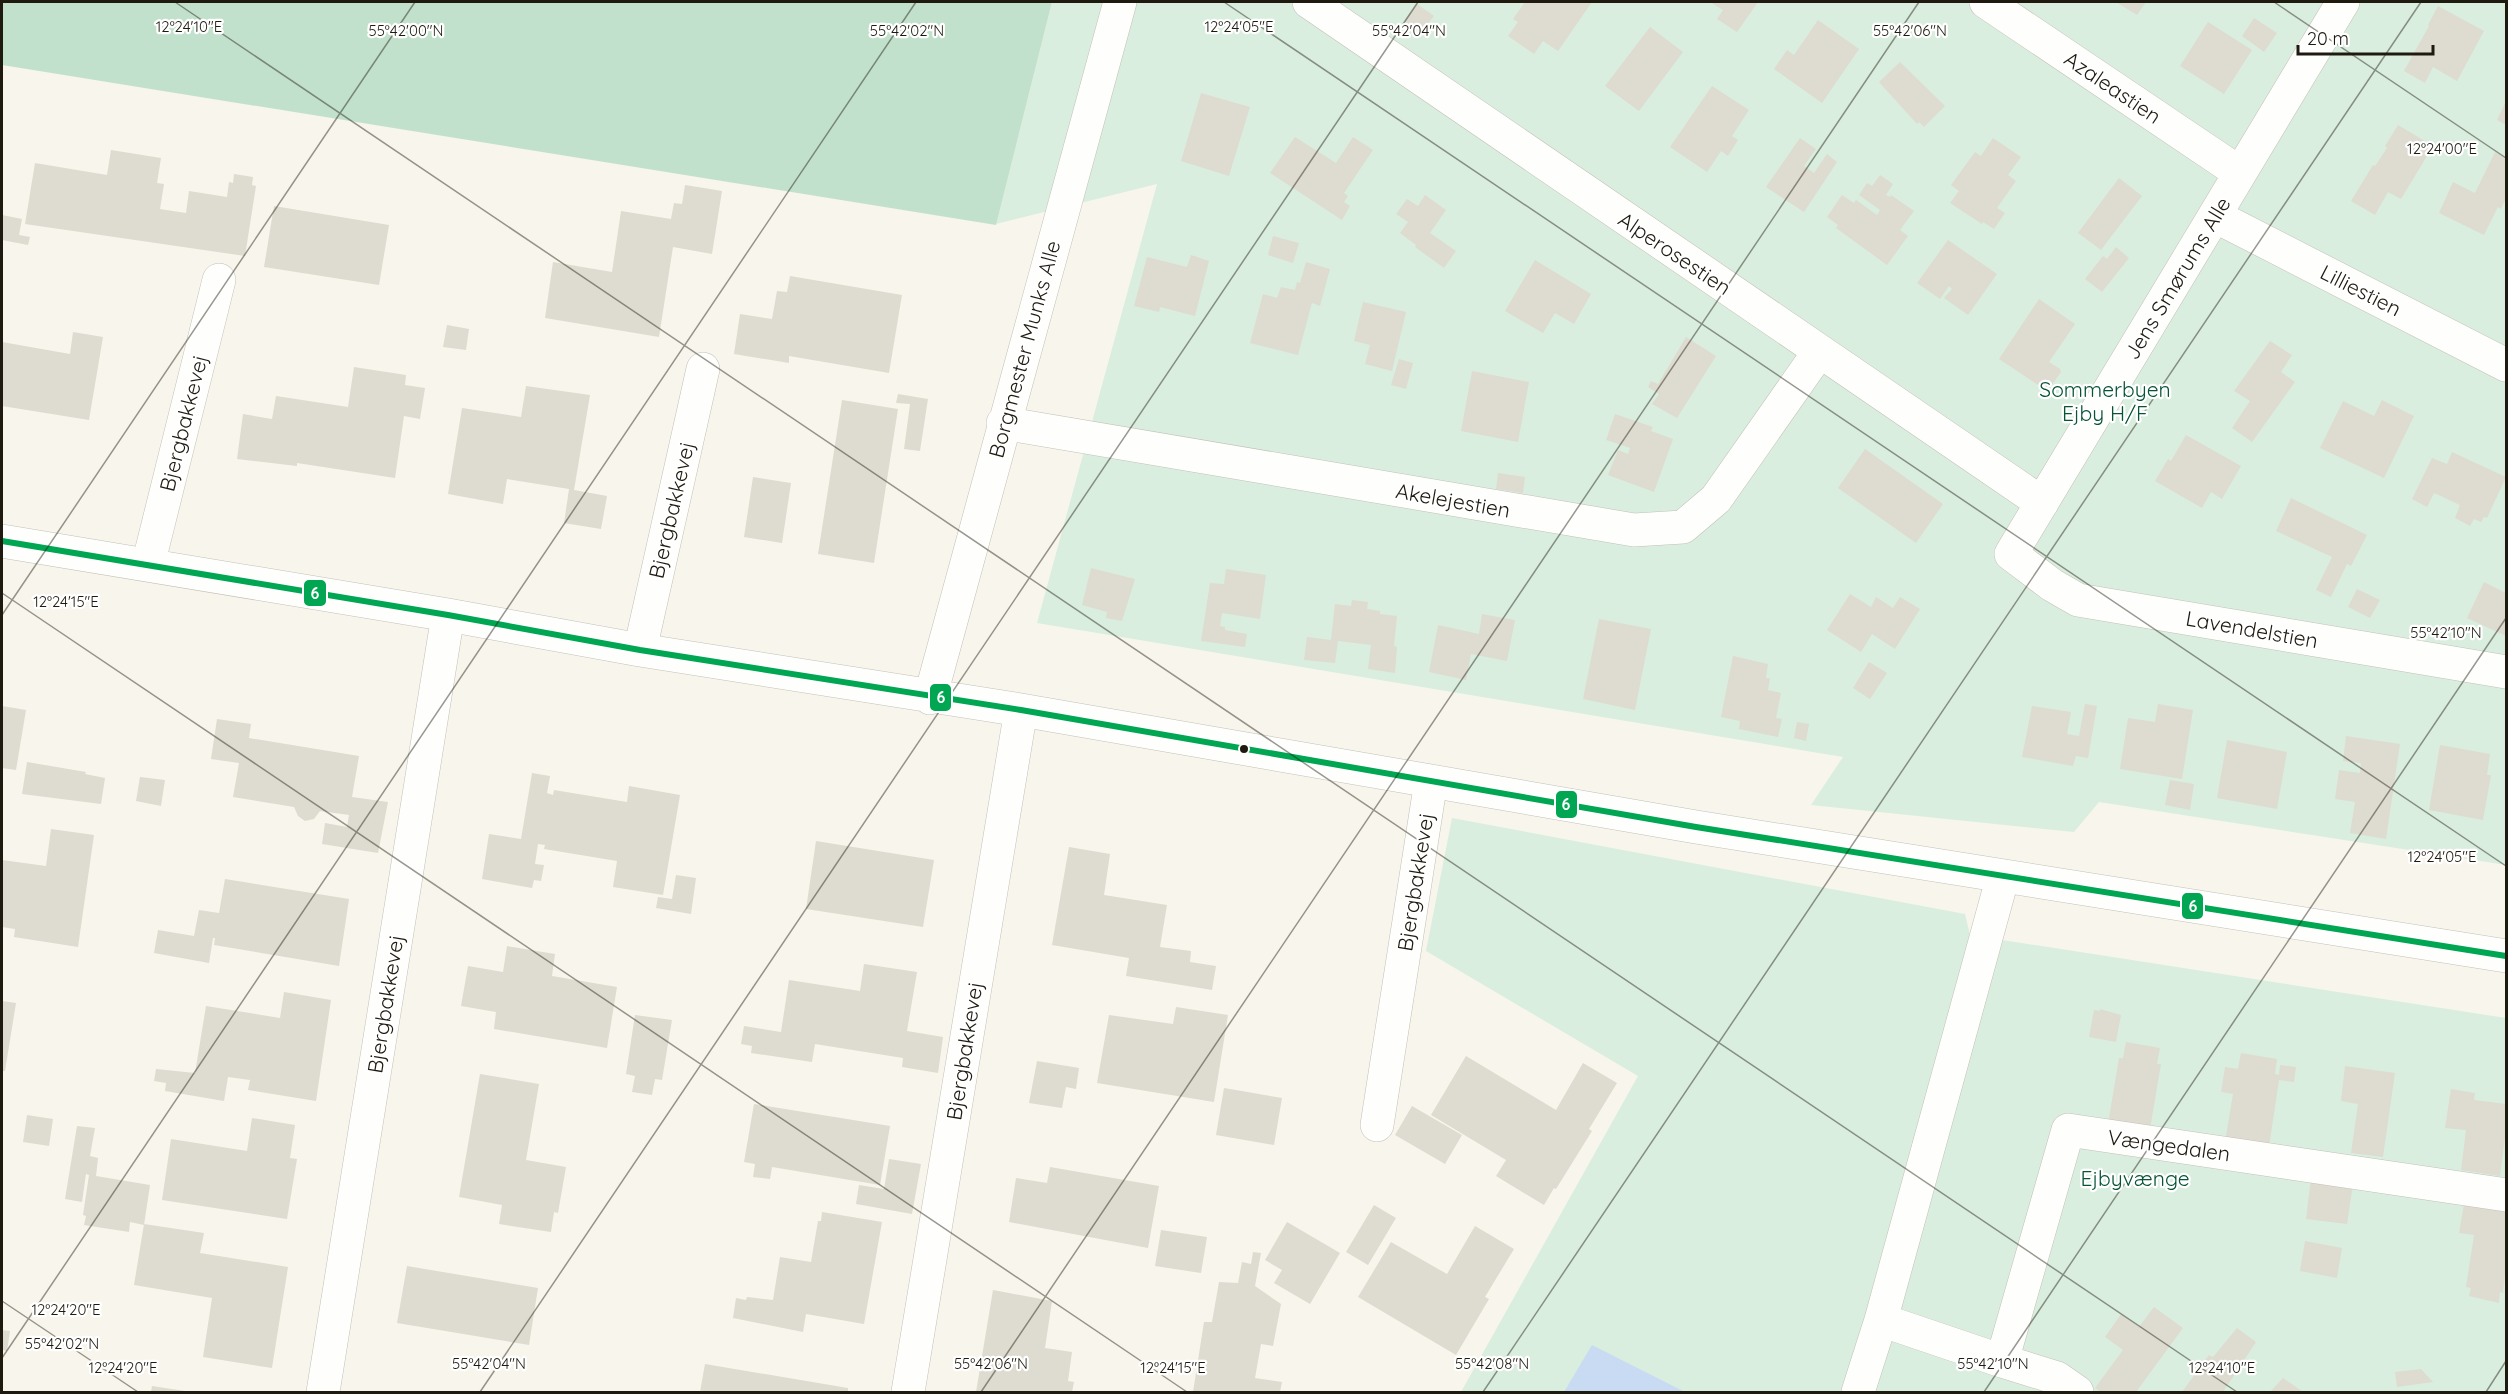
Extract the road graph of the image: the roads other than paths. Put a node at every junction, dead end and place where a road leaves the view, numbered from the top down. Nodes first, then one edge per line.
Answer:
1 (1120, 2) edge
2 (1309, 2) edge
3 (1986, 2) edge
4 (2343, 2) edge
5 (2240, 173) junction
6 (2215, 216) junction
7 (219, 280) dead end
8 (1819, 352) junction
9 (2506, 365) edge
10 (702, 369) dead end
11 (1003, 423) junction
12 (2042, 503) junction
13 (2, 541) edge
14 (2011, 554) joint
15 (147, 565) junction
16 (448, 615) junction
17 (640, 650) junction
18 (2506, 672) edge
19 (930, 698) junction
20 (1021, 710) junction
21 (1431, 781) junction
22 (2002, 876) junction
23 (2506, 956) edge
24 (1377, 1125) dead end
25 (2506, 1195) edge
26 (1881, 1320) junction
27 (2002, 1361) junction
28 (323, 1392) edge
29 (908, 1392) edge
30 (1858, 1392) edge
31 (2078, 1392) edge

1 - 11 street, Borgmester Munks Alle
2 - 8 street, Alperosestien
3 - 5 street, Azaleastien
4 - 5 street, Jens Smørums Alle
5 - 6 street, Jens Smørums Alle
6 - 9 street, Lilliestien
6 - 12 street, Jens Smørums Alle
7 - 15 street, Bjergbakkevej
8 - 11 street, Akelejestien
8 - 12 street, Alperosestien
10 - 17 street, Bjergbakkevej
11 - 19 street, Borgmester Munks Alle
12 - 14 street, Jens Smørums Alle
13 - 15 street
14 - 18 street, Lavendelstien
15 - 16 street
16 - 17 street
16 - 28 street, Bjergbakkevej
17 - 19 street
19 - 20 street
20 - 21 street
20 - 29 street, Bjergbakkevej
21 - 22 street
21 - 24 street, Bjergbakkevej
22 - 23 street
22 - 26 street
25 - 27 street, Vængedalen
26 - 27 street
26 - 30 street
27 - 31 street

